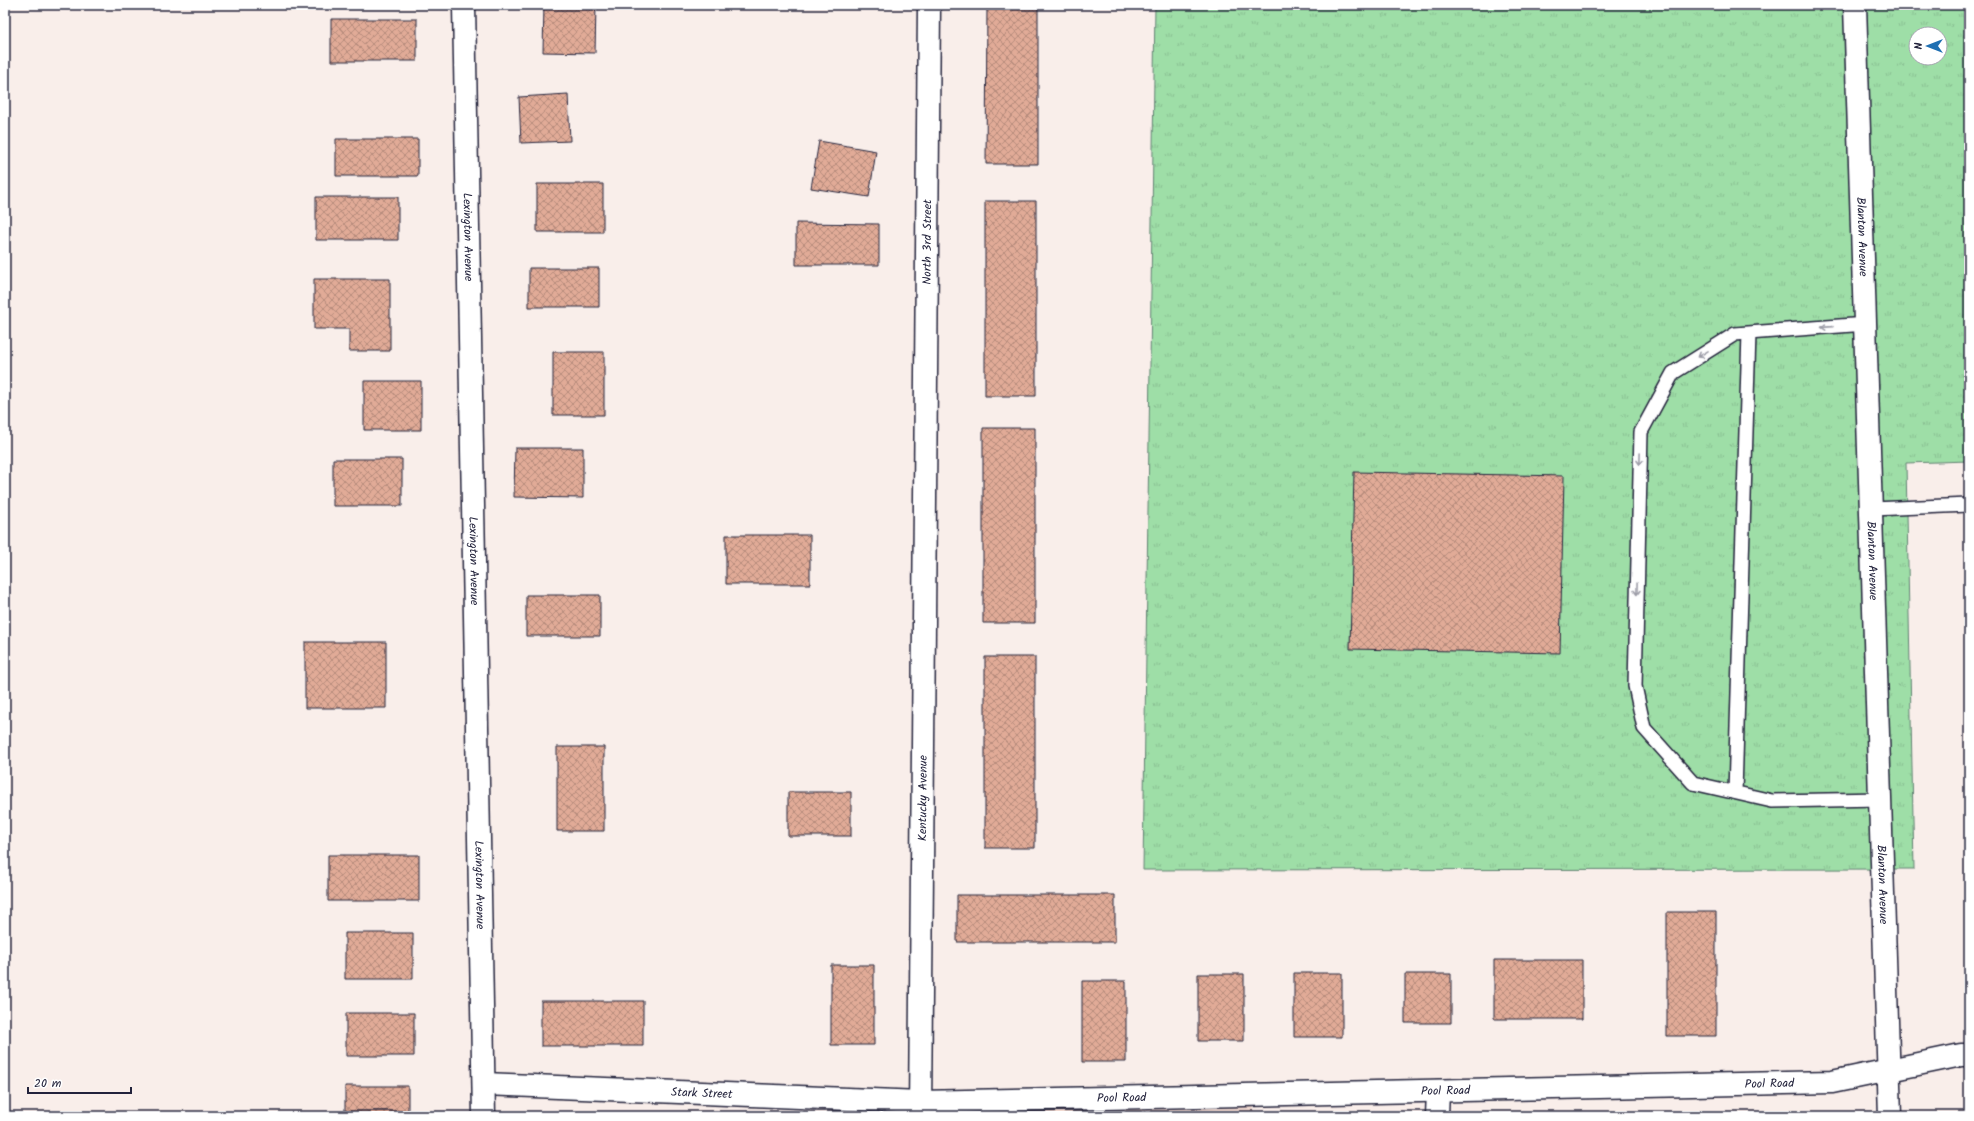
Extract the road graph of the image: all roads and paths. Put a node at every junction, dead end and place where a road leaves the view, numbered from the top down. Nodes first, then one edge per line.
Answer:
1 (464, 5) edge
2 (929, 5) edge
3 (1855, 5) edge
4 (1866, 324) junction
5 (1749, 333) junction
6 (925, 479) joint
7 (1969, 505) edge
8 (1872, 510) junction
9 (1735, 792) junction
10 (1882, 799) junction
11 (1969, 1055) edge
12 (1890, 1070) junction
13 (484, 1084) junction
14 (1438, 1091) junction
15 (920, 1109) edge
16 (484, 1116) edge
17 (1437, 1116) edge
18 (1890, 1116) edge

1 - 13 street, Lexington Avenue
2 - 6 street, North 3rd Street
3 - 4 street, Blanton Avenue
4 -> 5 lane
4 - 8 street, Blanton Avenue
5 - 9 lane
5 -> 9 lane
6 - 15 street, Kentucky Avenue
7 - 8 lane
8 - 10 street, Blanton Avenue
9 - 10 lane
10 - 12 street, Blanton Avenue
11 - 12 street, Pool Road
12 - 14 street, Pool Road
12 - 18 street, Blanton Avenue
13 - 15 street, Stark Street
13 - 16 street, Lexington Avenue
14 - 15 street, Pool Road
14 - 17 street

